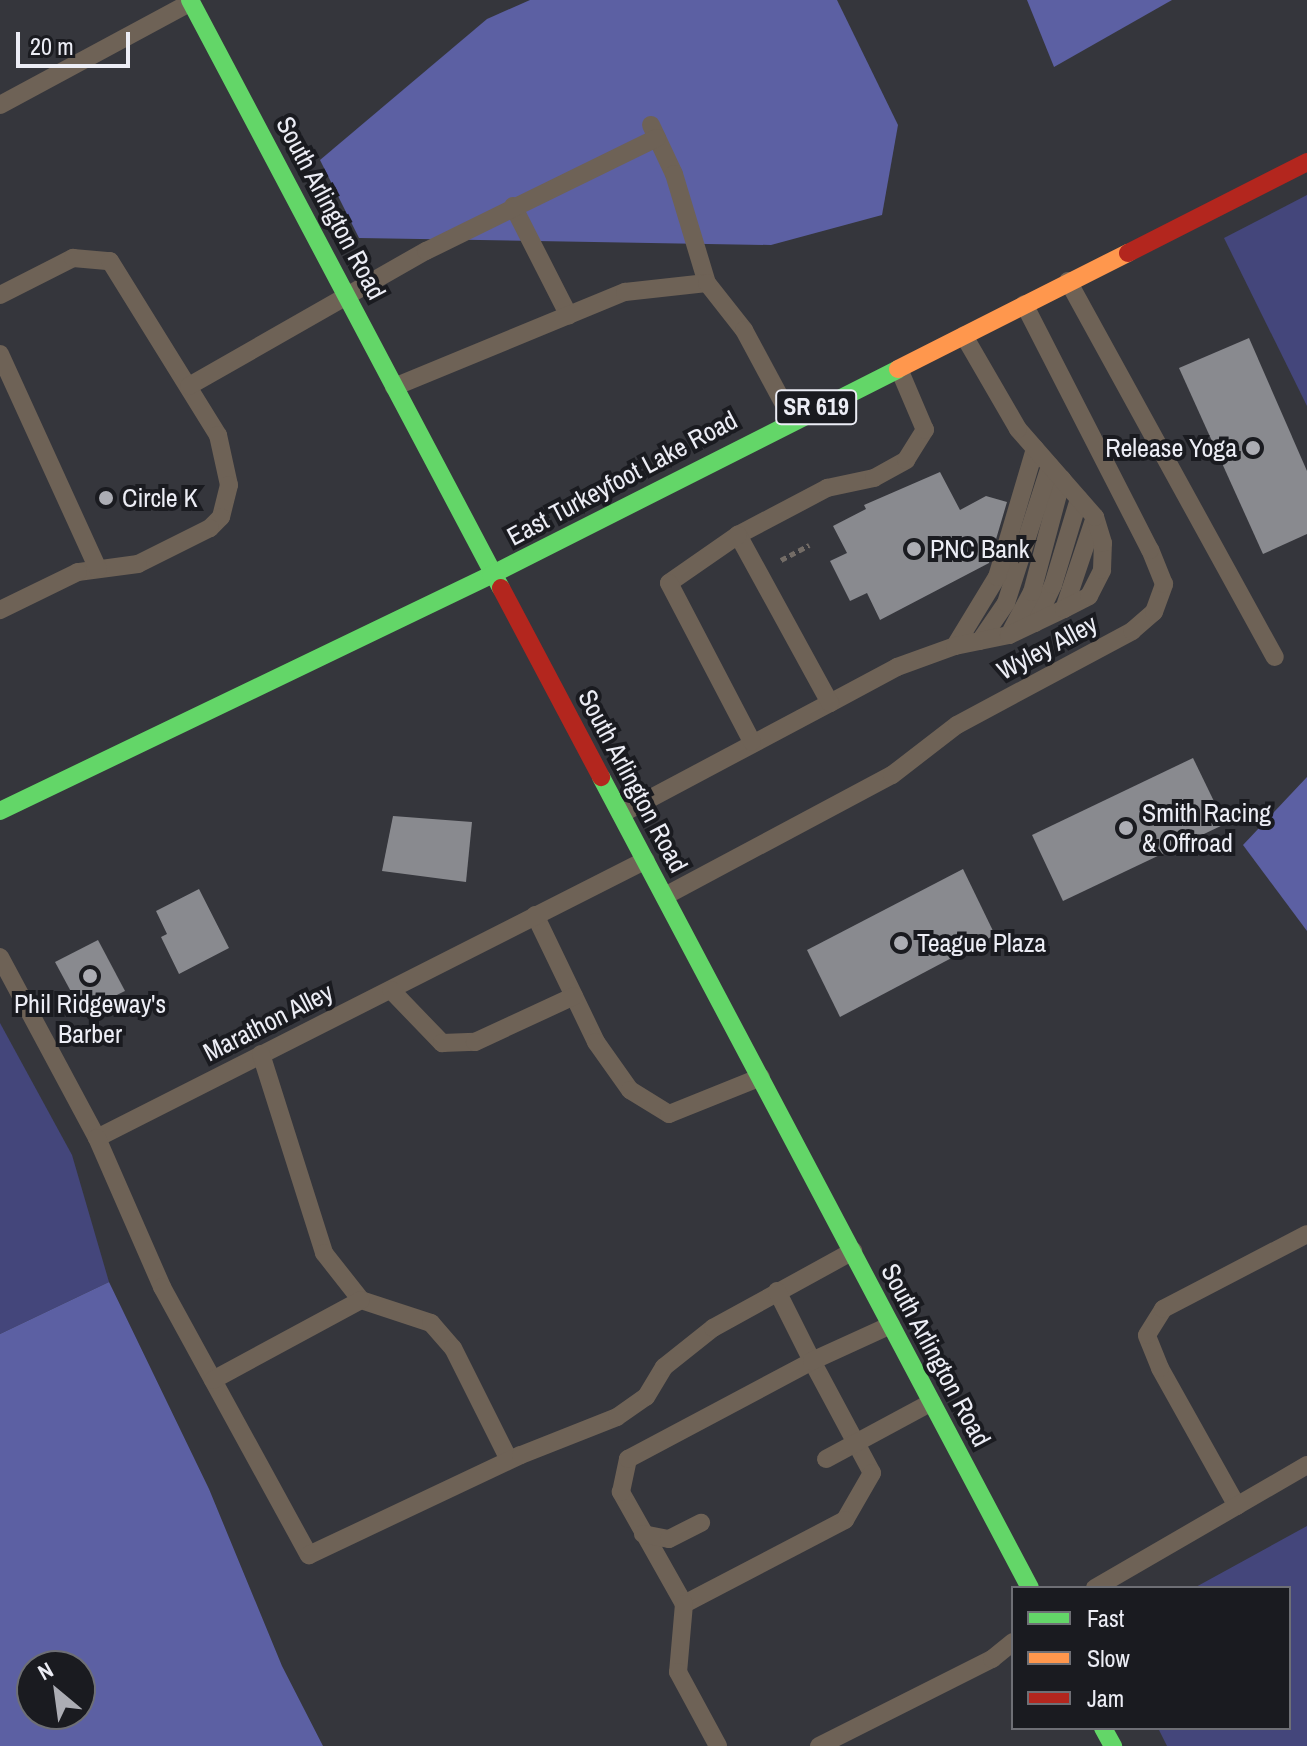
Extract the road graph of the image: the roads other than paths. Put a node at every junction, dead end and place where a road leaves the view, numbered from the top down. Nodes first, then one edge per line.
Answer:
1 (191, 1) edge
2 (0, 105) edge
3 (1307, 162) edge
4 (513, 206) junction
5 (1068, 281) junction
6 (707, 283) junction
7 (0, 295) edge
8 (349, 297) junction
9 (1024, 304) junction
10 (569, 316) junction
11 (963, 334) junction
12 (0, 354) edge
13 (898, 366) junction
14 (189, 386) junction
15 (394, 387) junction
16 (792, 419) junction
17 (1035, 449) junction
18 (1056, 473) junction
19 (1079, 499) junction
20 (738, 535) junction
21 (98, 569) junction
22 (491, 575) junction
23 (0, 610) edge
24 (1035, 623) junction
25 (1009, 635) junction
26 (980, 641) junction
27 (955, 646) junction
28 (1275, 657) dead end
29 (830, 703) junction
30 (752, 742) junction
31 (0, 811) edge
32 (621, 814) junction
33 (646, 860) junction
34 (665, 896) junction
35 (535, 915) junction
36 (0, 957) edge
37 (391, 990) junction
38 (574, 996) junction
39 (261, 1054) junction
40 (761, 1077) junction
41 (97, 1138) junction
42 (1307, 1234) edge
43 (853, 1251) junction
44 (777, 1291) junction
45 (361, 1300) junction
46 (891, 1325) junction
47 (812, 1361) junction
48 (213, 1380) junction
49 (932, 1402) junction
50 (856, 1444) junction
51 (826, 1459) dead end
52 (509, 1460) junction
53 (1307, 1465) edge
54 (1237, 1506) junction
55 (701, 1523) dead end
56 (643, 1534) junction
57 (1029, 1586) edge
58 (1098, 1586) edge
59 (684, 1604) junction
60 (1011, 1644) edge
61 (718, 1746) edge
62 (819, 1746) edge

1 - 2 lane
1 - 8 main road, South Arlington Road
3 - 5 main road, East Turkeyfoot Lake Road / SR 619
4 - 6 lane
4 - 8 lane
4 - 10 lane
5 - 9 main road, East Turkeyfoot Lake Road / SR 619
5 - 28 lane
6 - 10 lane
6 - 16 lane
7 - 14 lane
8 - 14 lane
8 - 15 main road, South Arlington Road
9 - 11 main road, East Turkeyfoot Lake Road / SR 619
9 - 34 lane, Wyley Alley
10 - 15 lane
11 - 13 main road, East Turkeyfoot Lake Road / SR 619
11 - 17 lane
12 - 21 lane
13 - 16 main road, East Turkeyfoot Lake Road / SR 619
13 - 20 lane
14 - 21 lane
15 - 22 main road, South Arlington Road
16 - 22 main road, East Turkeyfoot Lake Road / SR 619
17 - 18 lane
17 - 27 lane
18 - 19 lane
18 - 25 lane
18 - 26 lane
19 - 24 lane
19 - 24 lane
20 - 29 lane
20 - 30 lane
21 - 23 lane
22 - 31 main road, East Turkeyfoot Lake Road / SR 619
22 - 32 main road, South Arlington Road
24 - 25 lane
25 - 26 lane
26 - 27 lane
27 - 29 lane
29 - 30 lane
30 - 32 lane
32 - 33 main road, South Arlington Road
33 - 34 main road, South Arlington Road
33 - 35 lane, Marathon Alley
34 - 40 main road, South Arlington Road
35 - 37 lane, Marathon Alley
35 - 38 lane
36 - 41 lane
37 - 38 lane
37 - 39 lane, Marathon Alley
38 - 40 lane
39 - 41 lane, Marathon Alley
39 - 45 lane
40 - 43 main road, South Arlington Road
41 - 48 lane
42 - 54 lane
43 - 44 lane
43 - 46 main road, South Arlington Road
44 - 47 lane
44 - 52 lane
45 - 48 lane
45 - 52 lane
46 - 47 lane
46 - 49 main road, South Arlington Road
47 - 50 lane
47 - 56 lane
48 - 52 lane
49 - 50 lane
49 - 57 main road, South Arlington Road
50 - 51 lane
50 - 59 lane
53 - 54 lane
54 - 58 lane
55 - 56 lane
56 - 59 lane
59 - 61 lane
60 - 62 lane

